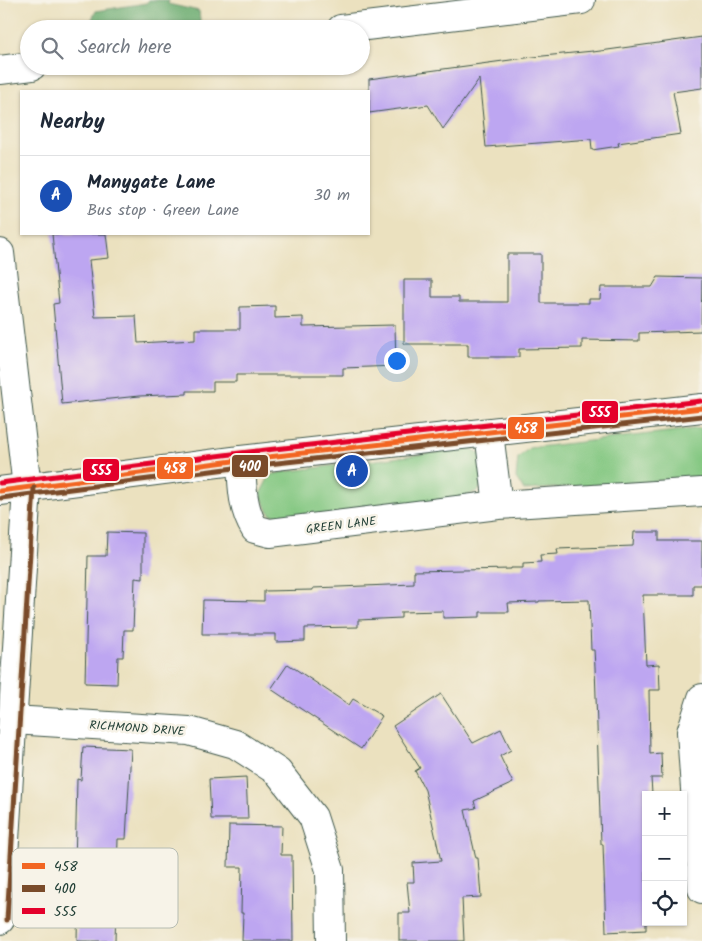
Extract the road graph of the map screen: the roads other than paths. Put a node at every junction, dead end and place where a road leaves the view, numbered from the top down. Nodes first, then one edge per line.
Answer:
1 (577, 0) edge
2 (581, 0) edge
3 (370, 25) edge
4 (20, 68) edge
5 (0, 70) edge
6 (0, 253) edge
7 (702, 408) edge
8 (489, 433) junction
9 (241, 460) junction
10 (27, 488) junction
11 (0, 491) edge
12 (702, 492) edge
13 (498, 505) junction
14 (702, 698) edge
15 (13, 720) junction
16 (702, 888) edge
17 (0, 920) edge
18 (332, 941) edge

1 - 2 street
1 - 3 street
4 - 5 street
6 - 10 street
7 - 8 street
8 - 9 street
8 - 13 street
9 - 10 street
9 - 13 street, GREEN LANE
10 - 11 street
10 - 15 street
12 - 13 street, GREEN LANE
14 - 16 street
15 - 17 street
15 - 18 street, RICHMOND DRIVE

